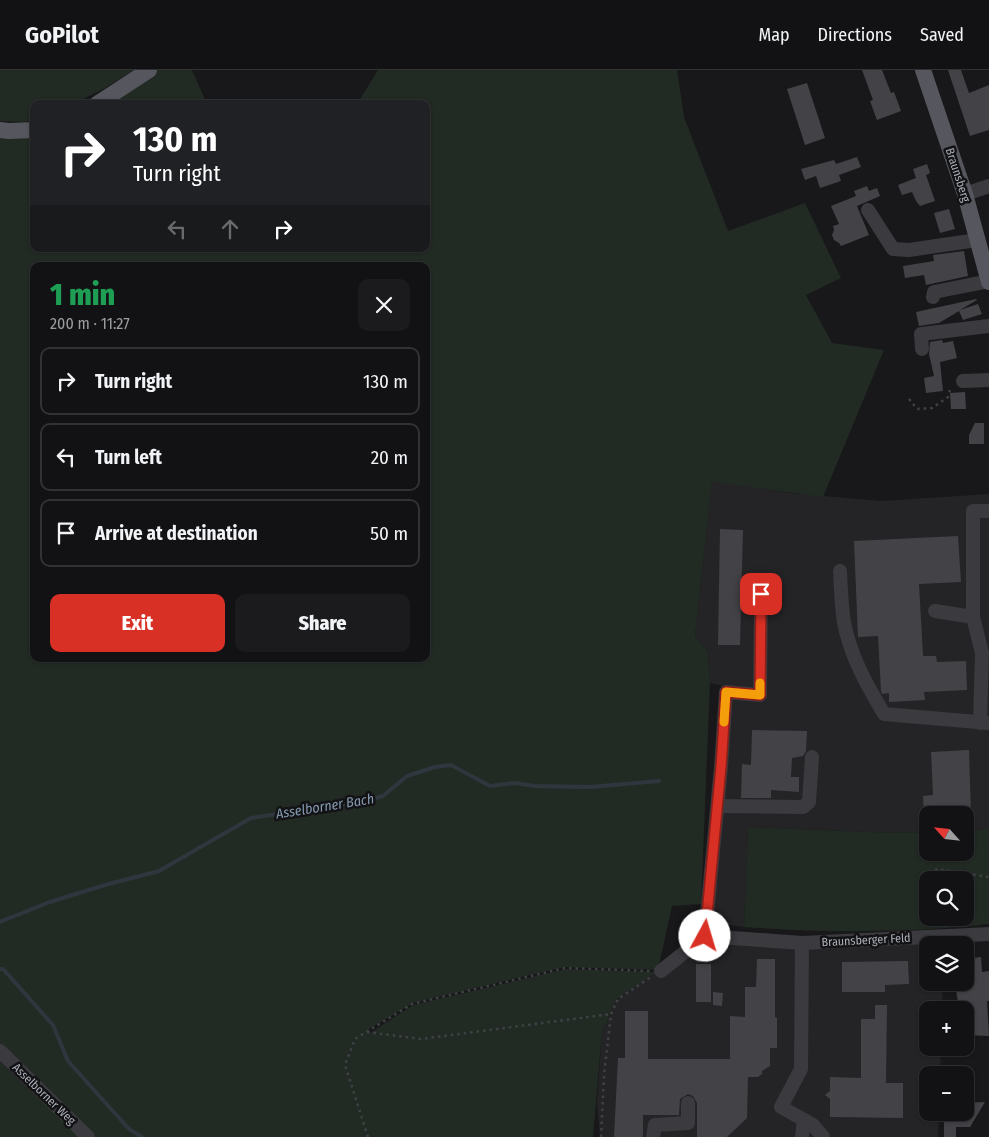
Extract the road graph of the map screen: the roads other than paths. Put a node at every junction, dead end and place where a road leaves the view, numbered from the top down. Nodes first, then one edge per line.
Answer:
1 (149, 70) edge
2 (923, 70) edge
3 (103, 100) edge
4 (0, 130) edge
5 (30, 130) edge
6 (989, 186) edge
7 (965, 194) junction
8 (868, 210) dead end
9 (977, 240) junction
10 (989, 282) edge
11 (933, 297) dead end
12 (989, 326) edge
13 (922, 349) dead end
14 (989, 380) edge
15 (963, 381) road end
16 (989, 510) edge
17 (840, 571) dead end
18 (761, 594) dead end
19 (935, 611) dead end
20 (973, 617) junction
21 (984, 723) edge
22 (812, 757) dead end
23 (718, 806) junction
24 (989, 934) edge
25 (705, 936) junction
26 (802, 943) junction
27 (661, 971) road end
28 (0, 1051) edge
29 (688, 1103) dead end
30 (804, 1120) junction
31 (88, 1137) edge
32 (653, 1137) edge
33 (802, 1137) edge
34 (823, 1137) edge

1 - 3 main road
2 - 7 main road, Braunsberg
4 - 5 main road
6 - 7 street
7 - 9 main road, Braunsberg
8 - 9 street
9 - 10 main road, Braunsberg
10 - 11 street
12 - 13 street
14 - 15 street
16 - 20 street
17 - 21 street
18 - 23 street
19 - 20 street
20 - 21 street
22 - 23 street
23 - 25 street
24 - 26 street, Braunsberger Feld
25 - 26 street, Braunsberger Feld
25 - 27 street
26 - 30 street
28 - 31 street, Asselborner Weg
29 - 32 street
30 - 33 street
30 - 34 street

